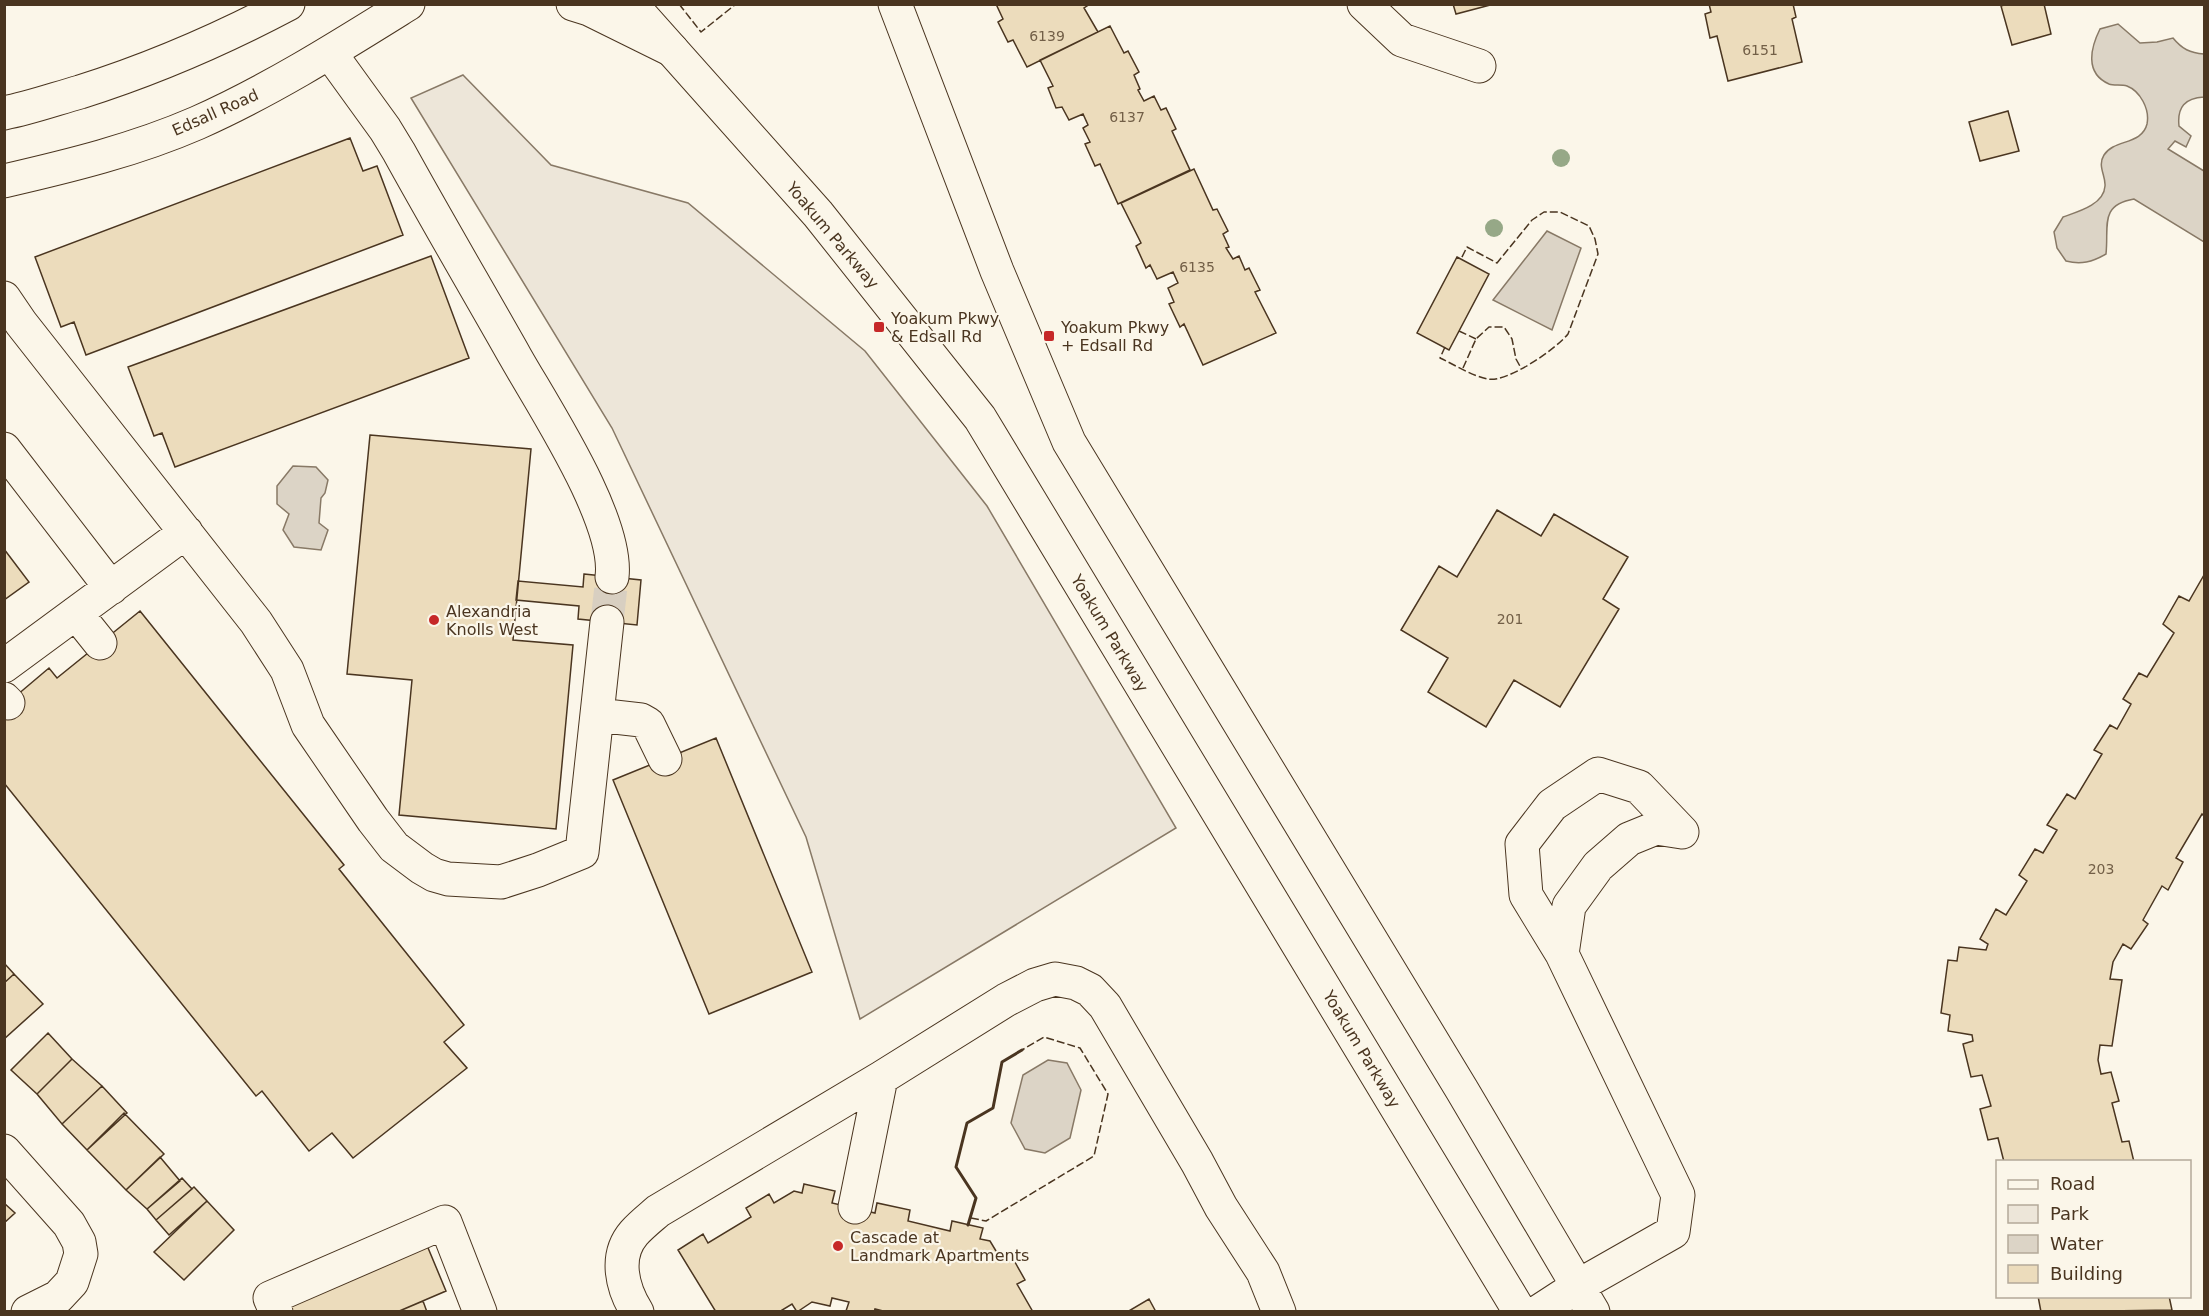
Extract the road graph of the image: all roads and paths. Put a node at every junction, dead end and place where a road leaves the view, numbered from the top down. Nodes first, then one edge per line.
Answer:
1 (288, 4) edge
2 (408, 4) edge
3 (573, 4) edge
4 (631, 4) edge
5 (895, 4) edge
6 (1364, 4) edge
7 (672, 50) junction
8 (330, 53) junction
9 (1479, 66) dead end
10 (4, 113) edge
11 (4, 181) edge
12 (4, 298) edge
13 (16, 338) edge
14 (4, 449) edge
15 (186, 532) junction
16 (612, 577) tunnel mouth
17 (111, 588) junction
18 (76, 613) junction
19 (607, 622) tunnel mouth
20 (100, 643) dead end
21 (4, 666) edge
22 (597, 715) junction
23 (665, 759) dead end
24 (1562, 954) junction
25 (880, 1078) junction
26 (4, 1150) edge
27 (855, 1207) dead end
28 (1586, 1298) edge
29 (27, 1311) edge
30 (276, 1311) edge
31 (480, 1311) edge
32 (637, 1311) edge
33 (1279, 1311) edge
34 (1520, 1311) edge
35 (1538, 1311) edge

1 - 10 street
2 - 8 street, Edsall Road
3 - 7 street
4 - 7 street, Yoakum Parkway
5 - 28 street
6 - 9 street
7 - 34 street, Yoakum Parkway
8 - 11 street, Edsall Road
8 - 16 street
12 - 13 street
13 - 15 street
14 - 17 street
15 - 17 street
15 - 22 street
17 - 18 street
18 - 20 street
18 - 21 street
19 - 22 street
22 - 23 street
24 - 24 street
24 - 28 street
25 - 27 street
25 - 32 street
25 - 33 street
26 - 29 street
28 - 35 street
30 - 31 street

